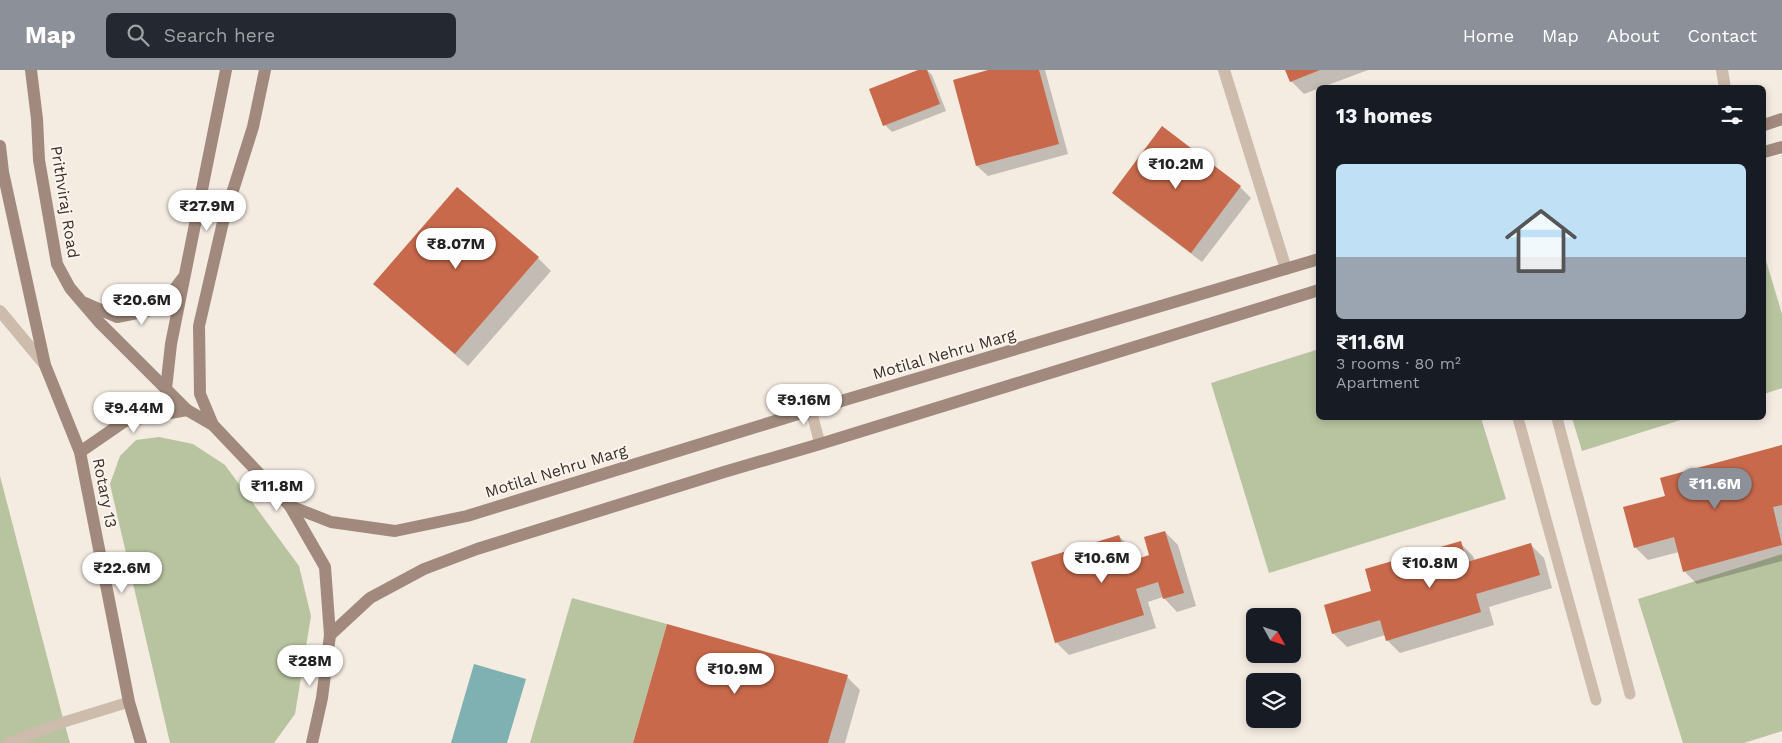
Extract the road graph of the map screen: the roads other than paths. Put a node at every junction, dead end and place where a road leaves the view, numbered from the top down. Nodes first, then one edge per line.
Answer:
1 (31, 70) edge
2 (226, 70) edge
3 (266, 70) edge
4 (1224, 70) edge
5 (1722, 70) edge
6 (1724, 85) edge
7 (1782, 119) edge
8 (1766, 124) edge
9 (0, 146) edge
10 (1782, 147) edge
11 (1766, 151) edge
12 (1316, 260) edge
13 (1286, 269) junction
14 (184, 276) junction
15 (1316, 291) edge
16 (81, 301) junction
17 (0, 311) edge
18 (45, 365) junction
19 (166, 389) junction
20 (187, 410) junction
21 (812, 410) junction
22 (1519, 420) edge
23 (1558, 420) edge
24 (213, 425) junction
25 (820, 444) junction
26 (80, 452) junction
27 (290, 506) junction
28 (330, 635) junction
29 (1630, 694) dead end
30 (1596, 700) dead end
31 (129, 702) junction
32 (8, 743) edge
33 (141, 743) edge
34 (312, 743) edge

1 - 16 main road, Prithviraj Road
2 - 14 main road
3 - 24 main road
4 - 13 street
5 - 6 street
7 - 8 main road
9 - 18 main road
10 - 11 main road
12 - 13 main road, Motilal Nehru Marg
13 - 21 main road, Motilal Nehru Marg
14 - 16 main road
14 - 19 main road
15 - 25 main road
16 - 19 main road, Prithviraj Road
17 - 18 street
18 - 26 main road
19 - 20 main road, Prithviraj Road
20 - 24 main road
20 - 26 main road, Rotary 13
21 - 25 lane
21 - 27 main road, Motilal Nehru Marg
22 - 30 lane
23 - 29 lane
24 - 27 main road
25 - 28 main road
26 - 31 main road, Rotary 13
27 - 28 main road
28 - 34 main road
31 - 32 lane
31 - 33 main road, Rotary 13

